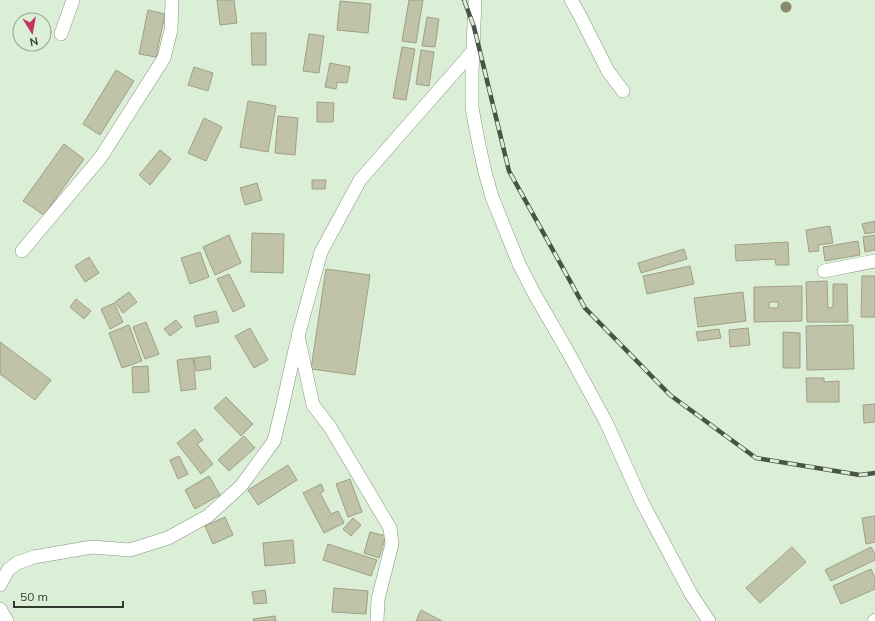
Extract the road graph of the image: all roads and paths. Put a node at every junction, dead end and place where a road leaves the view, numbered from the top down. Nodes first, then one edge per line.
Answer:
1 (73, 0) edge
2 (172, 0) edge
3 (474, 0) edge
4 (571, 0) edge
5 (61, 34) dead end
6 (473, 52) junction
7 (622, 91) dead end
8 (22, 251) dead end
9 (875, 261) edge
10 (824, 271) dead end
11 (298, 336) junction
12 (0, 585) edge
13 (0, 609) edge
14 (7, 621) edge
15 (377, 621) edge
16 (709, 621) edge

1 - 5 street
2 - 8 street
3 - 6 street
4 - 7 street
6 - 11 street
6 - 16 street
9 - 10 street
11 - 12 street
11 - 15 street
13 - 14 street

